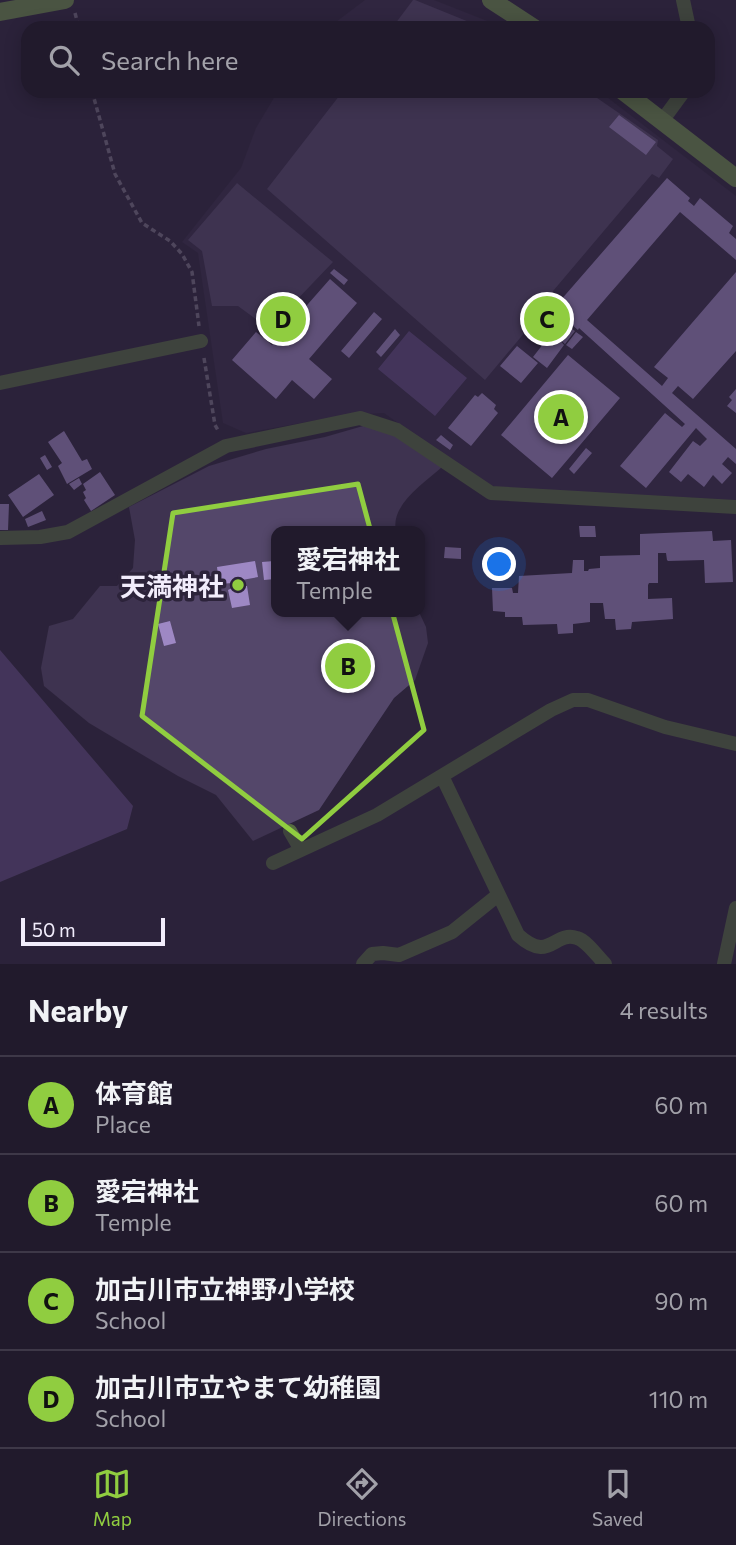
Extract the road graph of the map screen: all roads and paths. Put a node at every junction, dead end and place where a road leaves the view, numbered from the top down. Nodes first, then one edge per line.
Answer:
1 (65, 0) edge
2 (491, 0) edge
3 (683, 0) edge
4 (0, 12) edge
5 (523, 21) edge
6 (688, 21) edge
7 (94, 98) edge
8 (632, 98) edge
9 (679, 98) edge
10 (662, 121) junction
11 (736, 178) edge
12 (201, 341) junction
13 (0, 383) edge
14 (226, 446) junction
15 (736, 507) edge
16 (0, 538) edge
17 (736, 744) edge
18 (442, 776) junction
19 (290, 831) dead end
20 (301, 850) junction
21 (273, 863) dead end
22 (498, 895) junction
23 (736, 908) edge
24 (363, 964) edge
25 (605, 964) edge
26 (724, 964) edge

1 - 4 main road
2 - 5 main road
3 - 6 street
7 - 12 path
8 - 10 main road
9 - 10 street
10 - 11 main road
12 - 13 street
12 - 14 path
14 - 15 street
14 - 16 street
17 - 18 street
18 - 20 street
18 - 22 street
19 - 20 street
20 - 21 street
22 - 24 street
22 - 25 street
23 - 26 street

